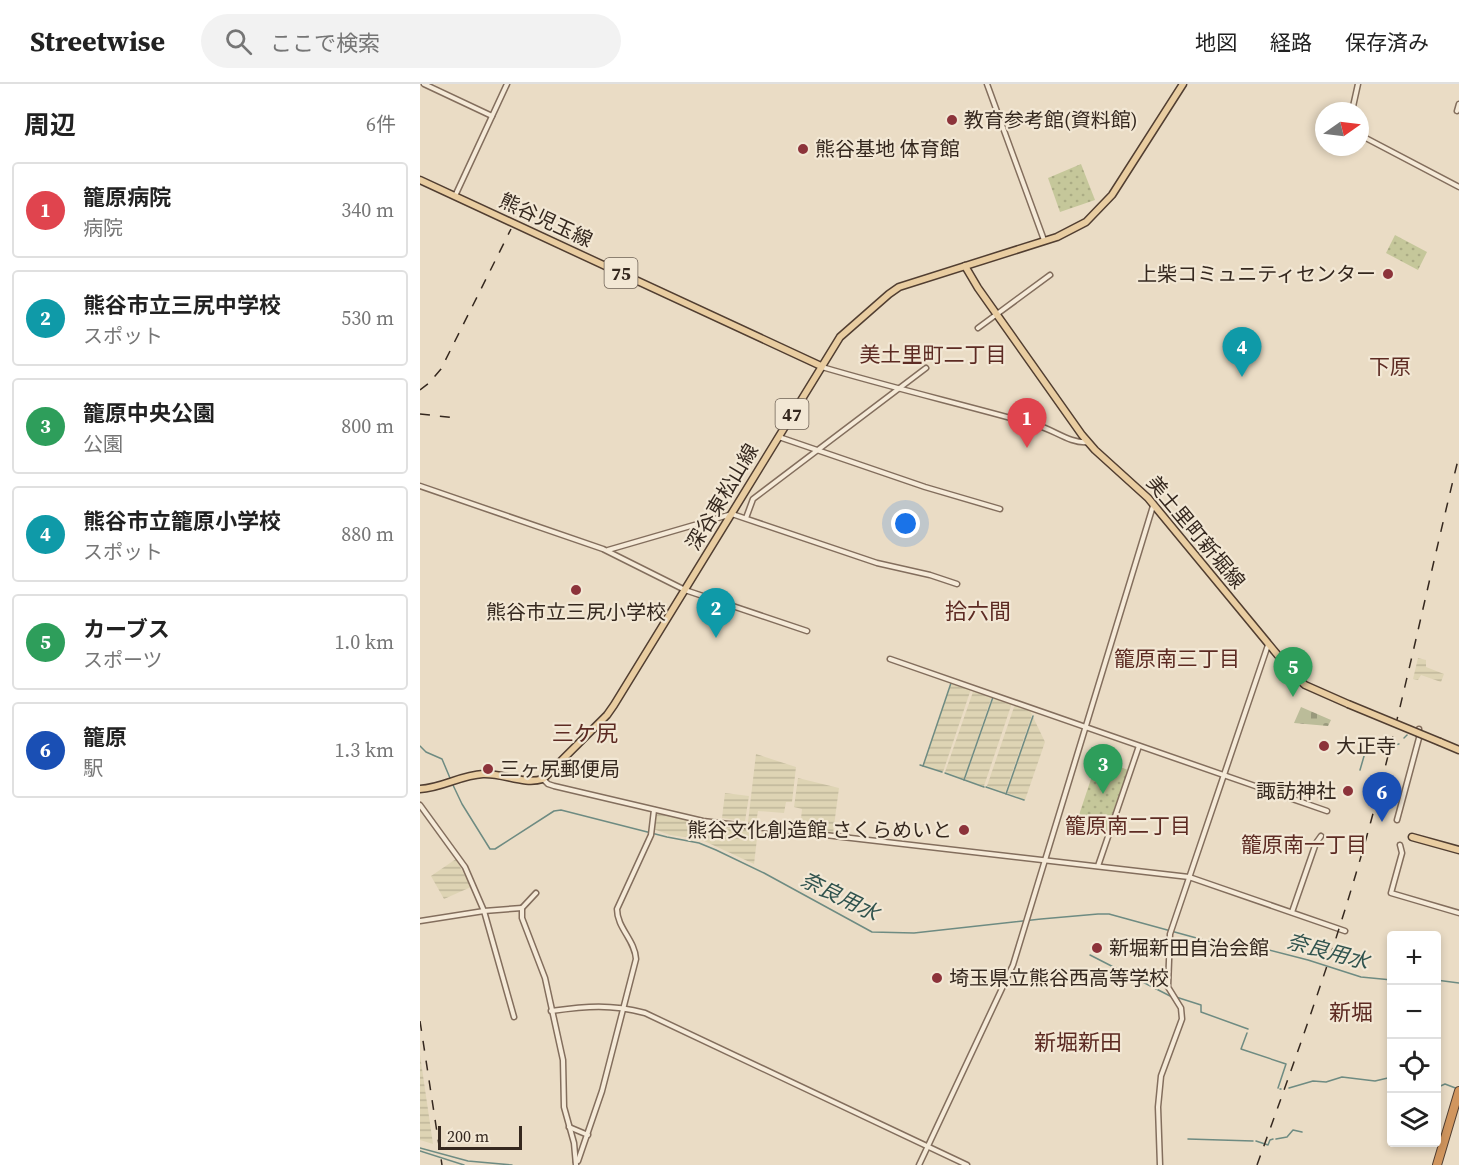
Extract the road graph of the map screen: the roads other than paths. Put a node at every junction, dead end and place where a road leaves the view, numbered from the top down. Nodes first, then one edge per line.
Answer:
1 (424, 84) edge
2 (507, 84) edge
3 (987, 84) edge
4 (1183, 84) edge
5 (1358, 84) edge
6 (1354, 102) edge
7 (1459, 104) edge
8 (1457, 111) dead end
9 (492, 116) junction
10 (1369, 140) edge
11 (420, 180) edge
12 (1459, 187) edge
13 (455, 196) junction
14 (1044, 240) junction
15 (965, 266) junction
16 (1050, 275) dead end
17 (997, 314) junction
18 (978, 328) dead end
19 (821, 366) junction
20 (926, 368) dead end
21 (898, 389) junction
22 (778, 437) junction
23 (1088, 442) junction
24 (817, 450) junction
25 (420, 486) edge
26 (1153, 505) junction
27 (1000, 509) dead end
28 (732, 514) junction
29 (746, 518) junction
30 (607, 551) junction
31 (957, 584) dead end
32 (685, 590) junction
33 (807, 631) dead end
34 (1268, 645) junction
35 (890, 659) dead end
36 (1085, 727) junction
37 (1419, 729) dead end
38 (1138, 746) junction
39 (1459, 750) edge
40 (1224, 775) junction
41 (543, 779) junction
42 (421, 790) edge
43 (420, 805) edge
44 (654, 810) junction
45 (1327, 811) dead end
46 (1397, 820) dead end
47 (1321, 836) dead end
48 (1412, 837) dead end
49 (1400, 846) dead end
50 (1459, 850) edge
51 (1044, 860) junction
52 (1098, 866) junction
53 (1189, 877) junction
54 (536, 893) dead end
55 (522, 908) junction
56 (484, 911) junction
57 (1292, 912) junction
58 (1459, 913) edge
59 (420, 921) edge
60 (1345, 931) dead end
61 (624, 1007) junction
62 (551, 1011) junction
63 (514, 1017) dead end
64 (1459, 1091) edge
65 (569, 1127) junction
66 (588, 1135) junction
67 (927, 1147) junction
68 (576, 1163) edge
69 (919, 1165) edge
70 (967, 1165) edge
71 (1160, 1165) edge
72 (1437, 1165) edge

1 - 9 street
2 - 9 street
3 - 14 street
4 - 14 main road, 深谷東松山線 / 47
5 - 6 street
7 - 8 street
9 - 13 street
10 - 12 street
11 - 13 main road, 熊谷児玉線 / 75
13 - 19 main road, 熊谷児玉線 / 75
14 - 15 main road, 深谷東松山線 / 47
15 - 17 main road, 美土里町新堀線
15 - 19 main road, 深谷東松山線 / 47
16 - 17 street
17 - 18 street
17 - 23 main road, 美土里町新堀線
19 - 21 street
19 - 22 main road, 深谷東松山線 / 47
20 - 21 street
21 - 23 street
21 - 24 street
22 - 24 street
22 - 28 main road, 深谷東松山線 / 47
23 - 26 main road, 美土里町新堀線
24 - 27 street
24 - 29 street
25 - 30 street
26 - 34 main road, 美土里町新堀線
26 - 36 street
28 - 29 street
28 - 30 street
28 - 32 main road, 深谷東松山線 / 47
29 - 31 street
30 - 32 street
32 - 33 street
32 - 41 main road, 深谷東松山線 / 47
34 - 39 main road, 美土里町新堀線, bridge
34 - 40 street
35 - 36 street
36 - 38 street
36 - 51 street
37 - 46 street
38 - 40 street
38 - 52 street
40 - 45 street
40 - 53 street
41 - 42 main road
41 - 44 street
43 - 56 street
44 - 51 street
44 - 61 street
47 - 57 street
48 - 50 main road
49 - 58 street
51 - 52 street
51 - 67 street
52 - 53 street
53 - 57 street
53 - 71 street
54 - 55 street
55 - 56 street
55 - 62 street
56 - 59 street
56 - 63 street
57 - 60 street
61 - 62 street
61 - 66 street
61 - 67 street
62 - 65 street
64 - 72 highway
65 - 66 street
65 - 68 street
66 - 68 street
67 - 69 street
67 - 70 street

